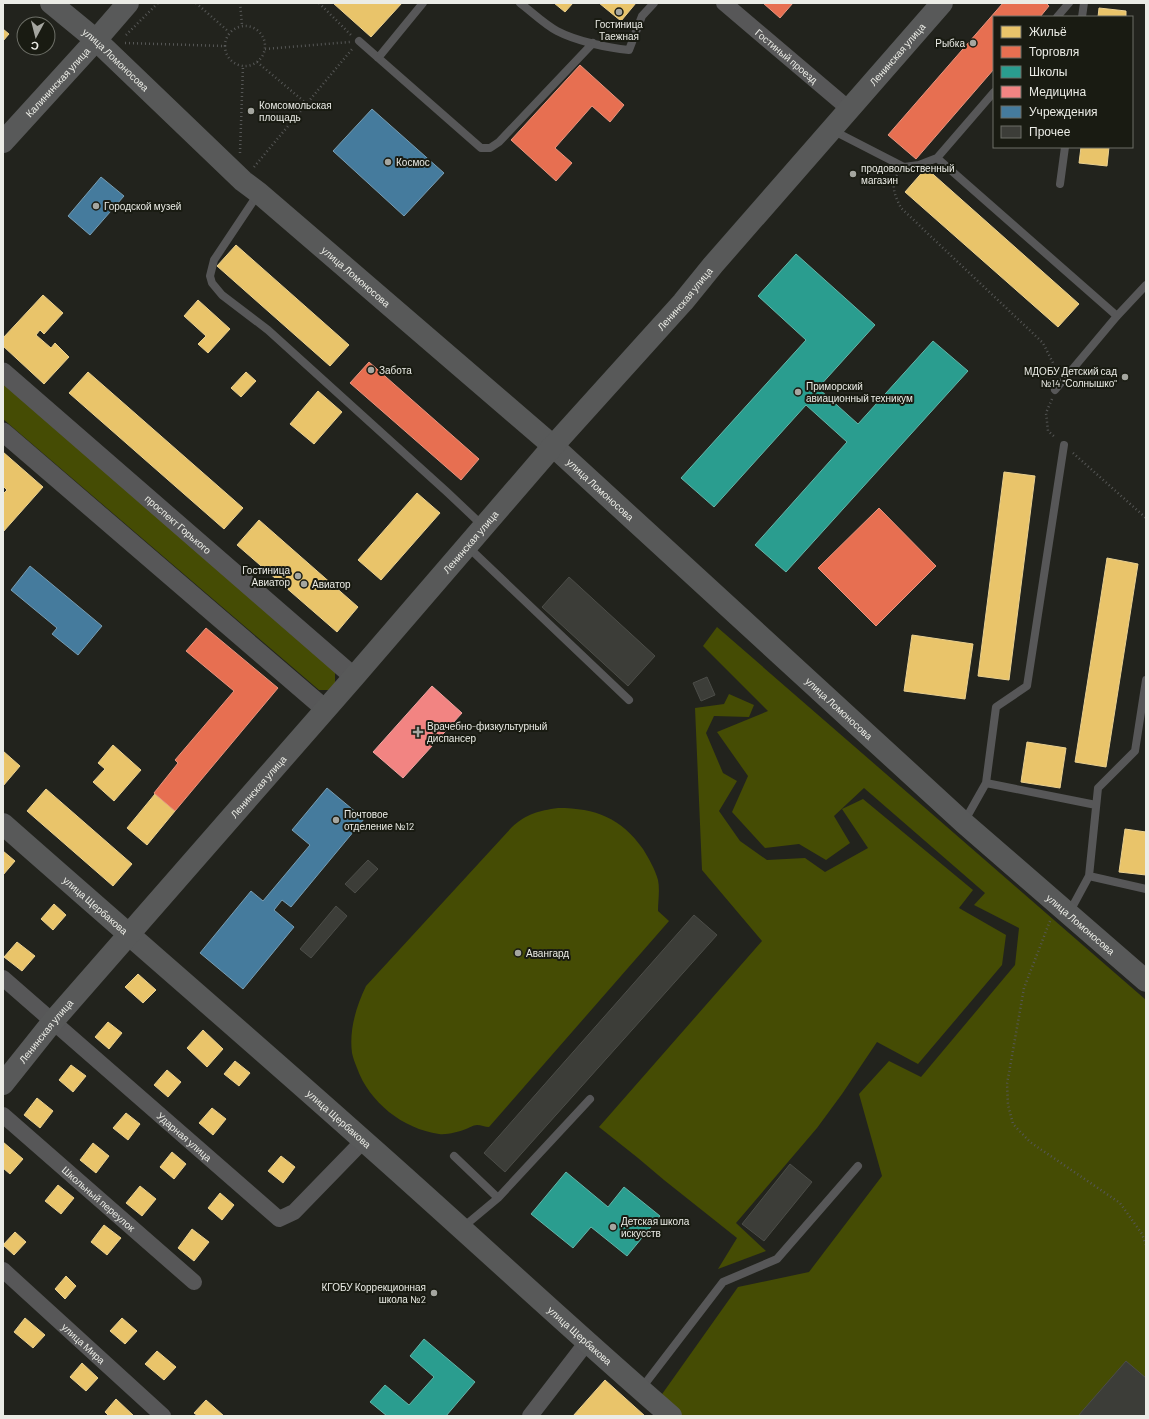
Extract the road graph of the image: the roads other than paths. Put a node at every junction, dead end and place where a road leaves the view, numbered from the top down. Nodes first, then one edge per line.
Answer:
1 (51, 3) edge
2 (128, 3) edge
3 (423, 3) edge
4 (520, 3) edge
5 (654, 3) edge
6 (724, 3) edge
7 (942, 3) edge
8 (1069, 3) edge
9 (1084, 3) edge
10 (1058, 16) edge
11 (1082, 16) edge
12 (96, 40) junction
13 (359, 41) road end
14 (593, 43) junction
15 (378, 58) junction
16 (993, 93) edge
17 (849, 109) junction
18 (831, 130) junction
19 (3, 142) edge
20 (1065, 148) edge
21 (937, 158) junction
22 (251, 176) junction
23 (1060, 184) dead end
24 (1146, 285) edge
25 (1117, 316) junction
26 (3, 372) edge
27 (1055, 390) road end
28 (3, 432) edge
29 (1064, 445) road end
30 (553, 446) junction
31 (483, 527) junction
32 (466, 546) junction
33 (354, 677) junction
34 (1146, 680) edge
35 (629, 700) dead end
36 (325, 709) junction
37 (986, 783) junction
38 (1096, 805) junction
39 (964, 823) junction
40 (3, 824) edge
41 (1089, 876) junction
42 (1146, 889) edge
43 (1063, 909) junction
44 (128, 935) junction
45 (3, 978) edge
46 (1146, 981) edge
47 (54, 1020) junction
48 (3, 1084) edge
49 (590, 1099) dead end
50 (3, 1115) edge
51 (364, 1140) junction
52 (454, 1156) dead end
53 (858, 1166) dead end
54 (498, 1198) junction
55 (462, 1229) junction
56 (3, 1270) edge
57 (194, 1282) dead end
58 (587, 1342) junction
59 (641, 1389) junction
60 (164, 1416) edge
61 (530, 1416) edge
62 (672, 1416) edge

1 - 12 main road, улица Ломоносова
2 - 12 main road, Калининская улица
3 - 15 lane
4 - 14 lane
5 - 14 lane
6 - 17 street, Гостиный проезд
7 - 17 main road, Ленинская улица
8 - 10 lane
9 - 11 lane
12 - 19 main road, Калининская улица
12 - 22 main road, улица Ломоносова
13 - 15 lane
14 - 15 lane
16 - 21 lane
17 - 18 main road, Ленинская улица
18 - 21 lane
18 - 30 main road, Ленинская улица
20 - 23 lane
21 - 25 lane
22 - 30 main road, улица Ломоносова
22 - 31 lane
24 - 25 lane
25 - 27 lane
26 - 33 street, проспект Горького
28 - 36 street
29 - 37 lane
30 - 31 main road, Ленинская улица
30 - 39 main road, улица Ломоносова
31 - 32 main road, Ленинская улица
32 - 33 main road, Ленинская улица
32 - 35 lane
33 - 36 main road, Ленинская улица
34 - 38 lane
36 - 44 main road, Ленинская улица
37 - 38 lane
37 - 39 lane
38 - 41 lane
39 - 43 main road, улица Ломоносова
40 - 44 main road, улица Щербакова
41 - 42 lane
41 - 43 lane
43 - 46 main road, улица Ломоносова
44 - 47 main road, Ленинская улица
44 - 51 main road, улица Щербакова
45 - 47 street, Ударная улица
47 - 48 main road, Ленинская улица
47 - 51 street, Ударная улица
49 - 54 lane
50 - 57 street, Школьный переулок
51 - 55 main road, улица Щербакова
52 - 54 lane
53 - 59 lane
54 - 55 lane
55 - 58 main road, улица Щербакова
56 - 60 street, улица Мира
58 - 59 main road, улица Щербакова
58 - 61 street
59 - 62 main road, улица Щербакова

